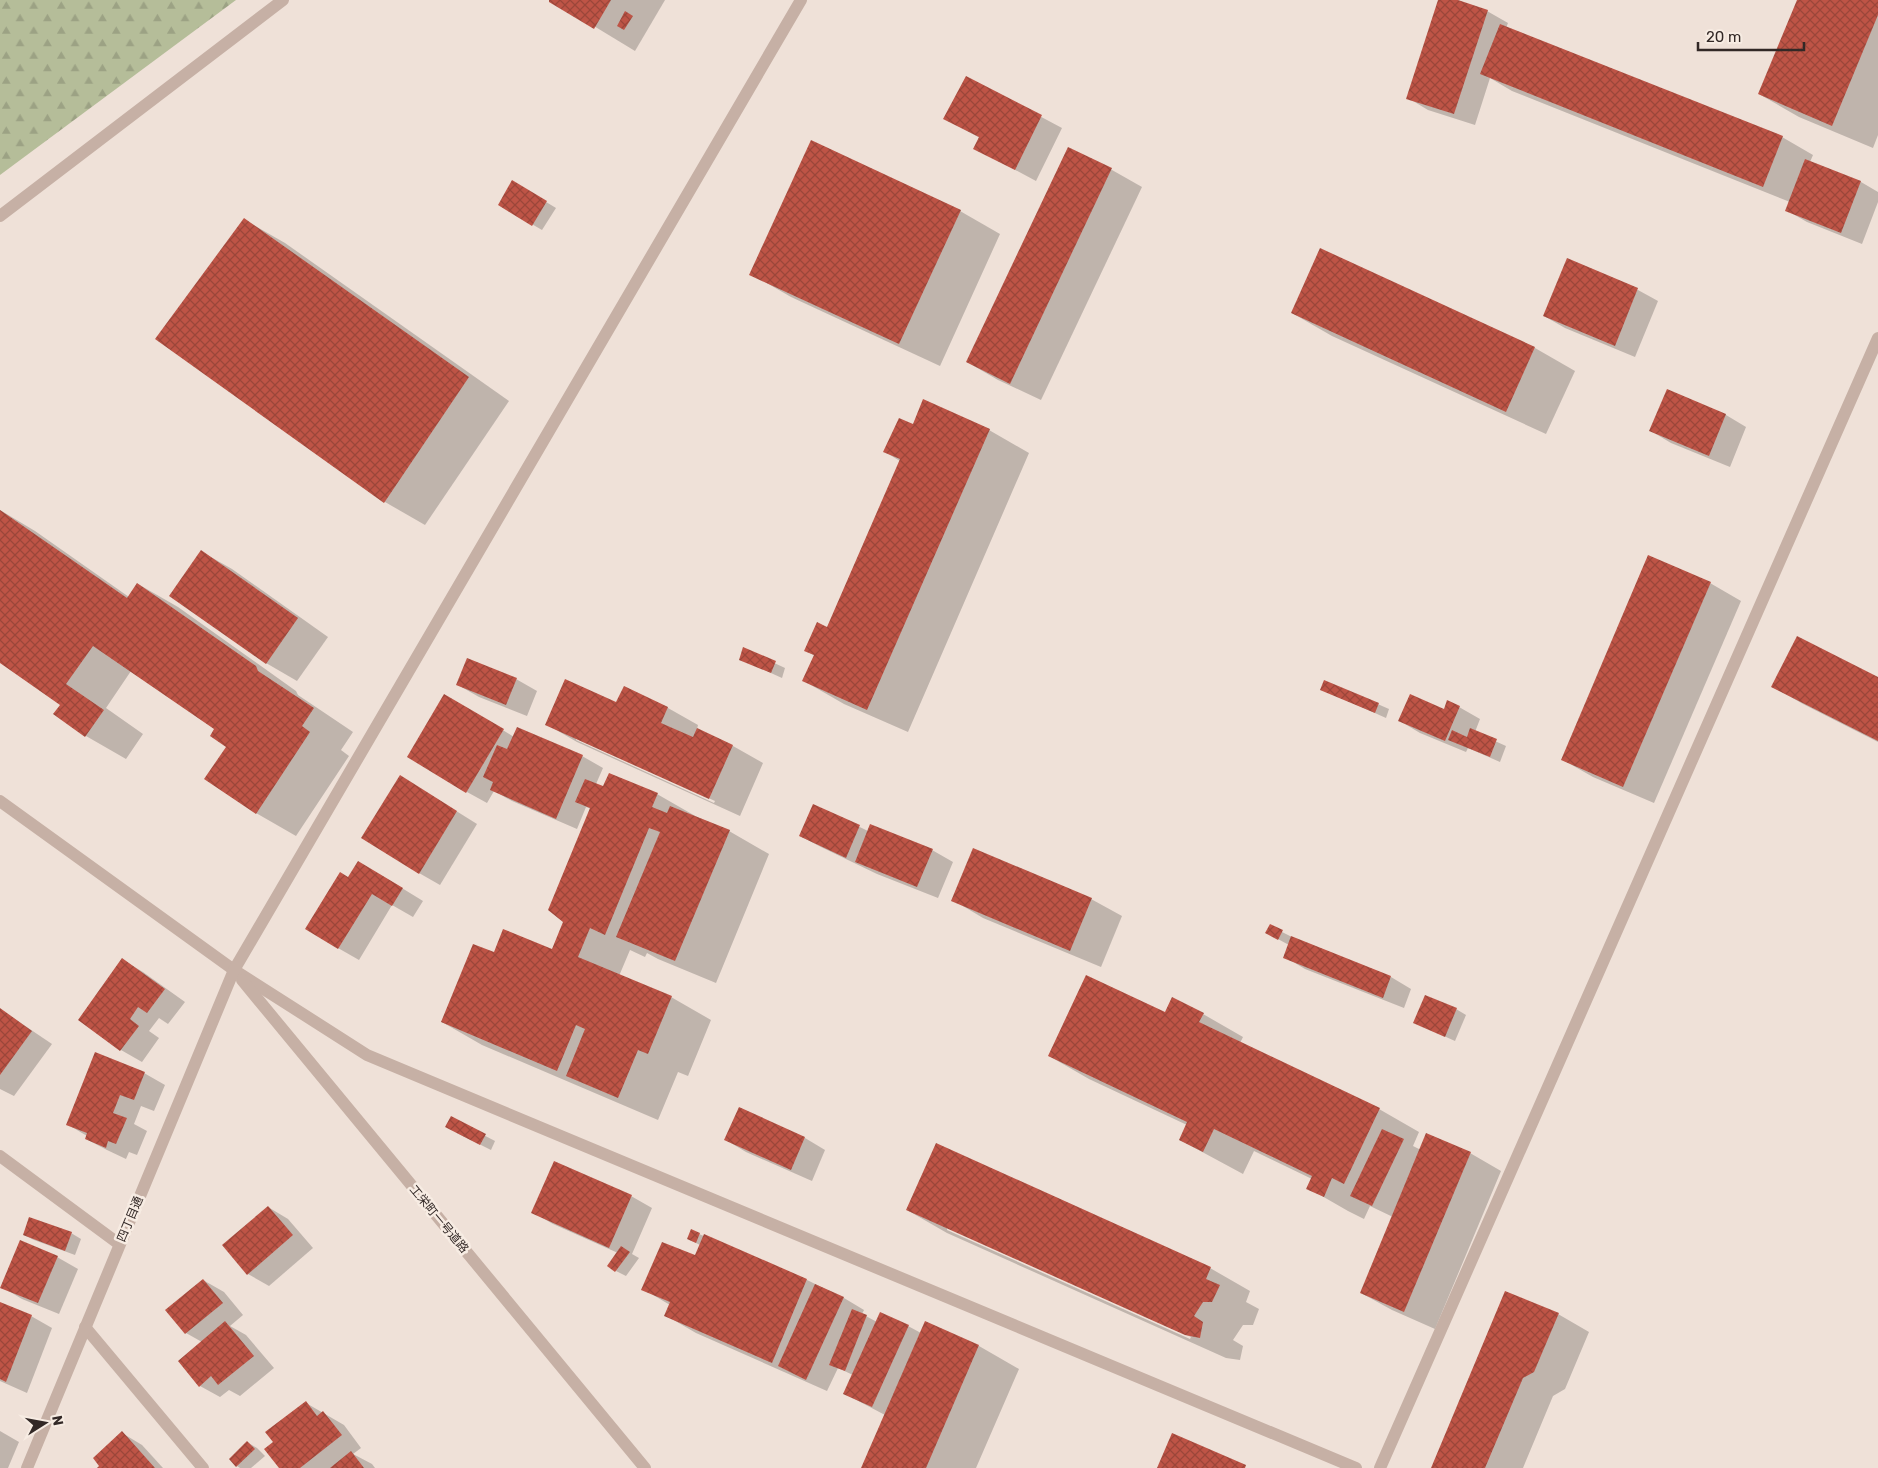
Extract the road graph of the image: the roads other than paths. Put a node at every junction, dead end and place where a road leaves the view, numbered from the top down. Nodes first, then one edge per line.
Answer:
1 (283, 0) edge
2 (801, 0) edge
3 (0, 216) edge
4 (1878, 338) edge
5 (0, 802) edge
6 (234, 970) junction
7 (1, 1158) edge
8 (120, 1244) junction
9 (85, 1327) junction
10 (26, 1468) edge
11 (203, 1468) edge
12 (645, 1468) edge
13 (1356, 1468) edge
14 (1380, 1468) edge

1 - 3 street
2 - 6 street, 四丁目通
4 - 14 street
5 - 6 street
6 - 8 street, 四丁目通
6 - 12 street, 工栄町一号道路
6 - 13 street
7 - 8 street
8 - 9 street, 四丁目通
9 - 10 street, 四丁目通
9 - 11 street

